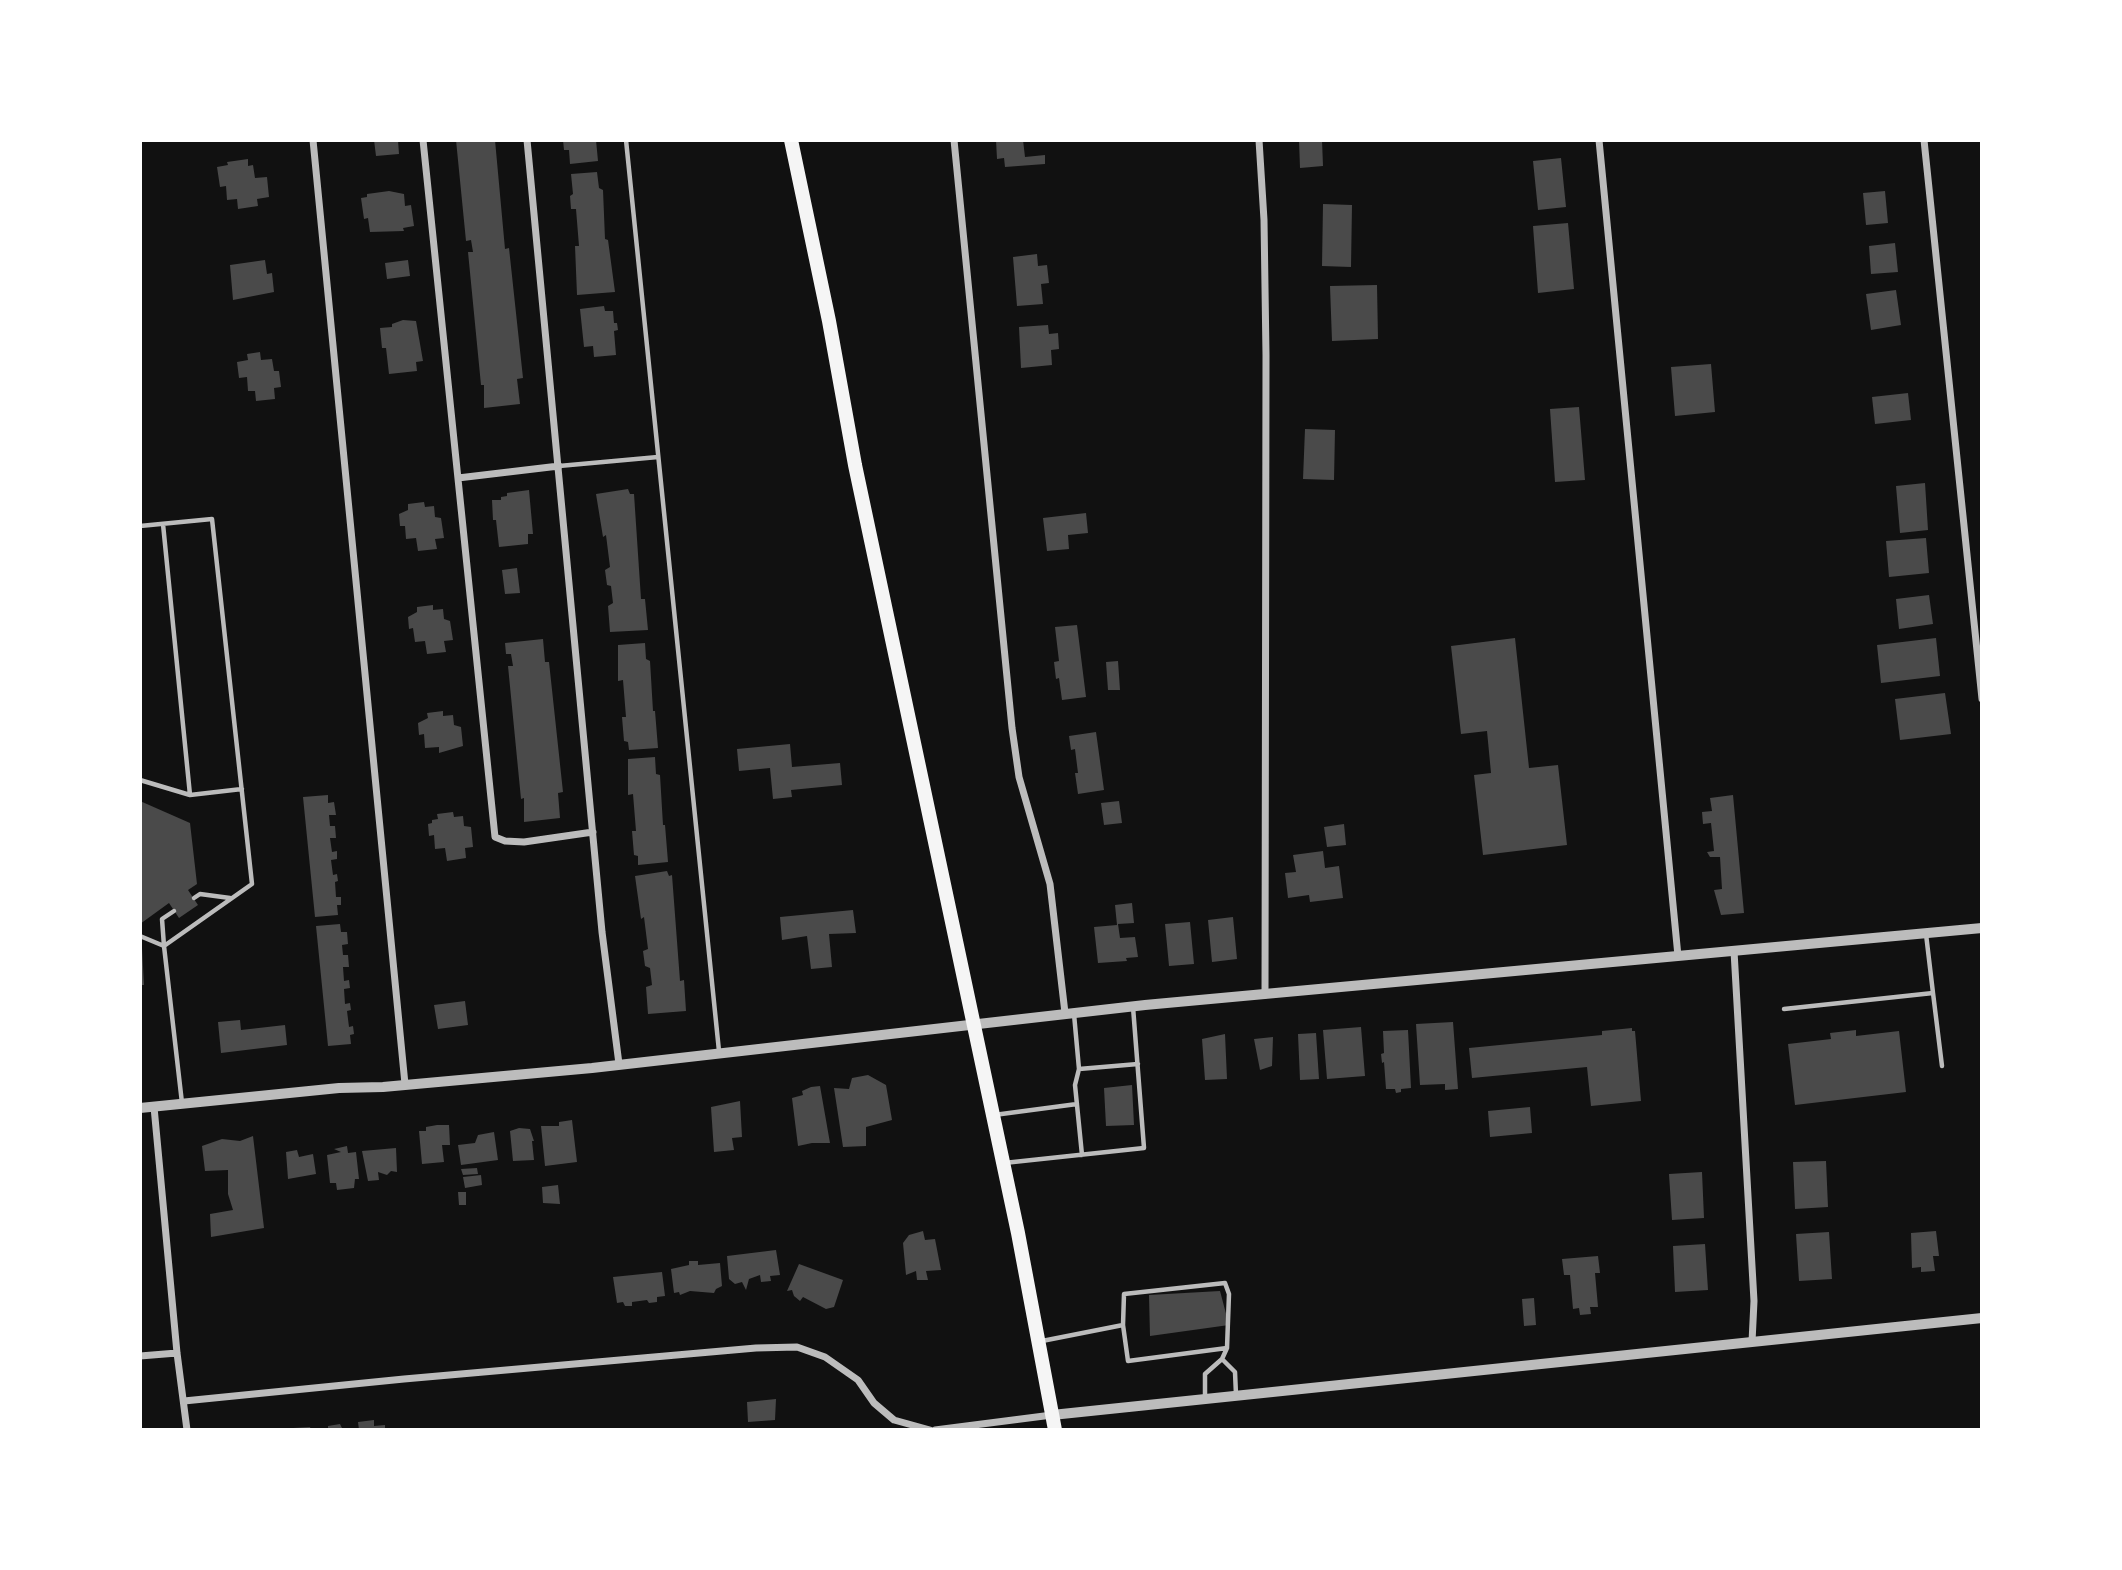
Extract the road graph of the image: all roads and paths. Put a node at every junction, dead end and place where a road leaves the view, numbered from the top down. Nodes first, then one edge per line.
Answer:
1 (313, 140) edge
2 (423, 140) edge
3 (527, 140) edge
4 (625, 140) edge
5 (791, 140) edge
6 (954, 140) edge
7 (1259, 140) edge
8 (1599, 140) edge
9 (1924, 140) edge
10 (658, 457) junction
11 (559, 466) junction
12 (458, 478) junction
13 (163, 524) junction
14 (140, 526) edge
15 (1982, 699) edge
16 (140, 780) edge
17 (242, 789) junction
18 (190, 795) junction
19 (593, 832) junction
20 (194, 898) dead end
21 (231, 898) junction
22 (174, 911) dead end
23 (1982, 928) edge
24 (1926, 933) junction
25 (140, 936) edge
26 (164, 946) junction
27 (1734, 951) junction
28 (1678, 956) junction
29 (1933, 993) junction
30 (1265, 995) junction
31 (1133, 1006) junction
32 (1784, 1009) dead end
33 (1069, 1013) junction
34 (974, 1024) junction
35 (719, 1052) junction
36 (619, 1064) junction
37 (1138, 1064) junction
38 (1942, 1066) dead end
39 (1079, 1069) junction
40 (405, 1084) junction
41 (182, 1104) junction
42 (1077, 1104) junction
43 (154, 1107) junction
44 (140, 1108) edge
45 (993, 1115) junction
46 (1082, 1155) junction
47 (1003, 1163) junction
48 (1982, 1318) edge
49 (1123, 1325) junction
50 (1038, 1342) junction
51 (1752, 1342) junction
52 (1227, 1348) junction
53 (177, 1353) junction
54 (140, 1356) edge
55 (1222, 1359) junction
56 (1237, 1396) junction
57 (1205, 1399) junction
58 (184, 1401) junction
59 (894, 1420) junction
60 (1053, 1423) edge
61 (187, 1430) edge
62 (893, 1430) edge
63 (932, 1430) edge

1 - 40 street
2 - 12 street
3 - 11 street
4 - 10 lane
5 - 34 main road
6 - 33 street
7 - 30 street
8 - 28 street
9 - 15 street
10 - 11 lane
10 - 35 lane
11 - 12 street
11 - 19 street
12 - 19 street
13 - 14 lane
13 - 17 lane
13 - 18 lane
16 - 18 lane
17 - 18 lane
17 - 21 lane
19 - 36 street
20 - 21 lane
21 - 26 lane
22 - 26 lane
23 - 24 street
24 - 27 street
24 - 29 lane
25 - 26 lane
26 - 41 lane
27 - 28 street
27 - 51 street
28 - 30 street
29 - 32 lane
29 - 38 lane
30 - 31 street
31 - 33 street
31 - 37 lane
33 - 34 street
33 - 39 lane
34 - 35 street
34 - 45 main road
35 - 36 street
36 - 40 street
37 - 39 lane
37 - 46 lane
39 - 42 lane
40 - 41 street
41 - 43 street
42 - 45 lane
42 - 46 lane
43 - 44 street
43 - 53 street
45 - 47 main road
46 - 47 lane
47 - 50 main road
48 - 51 street
49 - 50 lane
49 - 52 lane
49 - 52 lane
50 - 60 main road
51 - 56 street
52 - 55 lane
53 - 54 street
53 - 58 street
55 - 56 lane
55 - 57 lane
56 - 57 street
57 - 60 street
58 - 59 street
58 - 61 street
59 - 62 street
59 - 63 street
60 - 63 street

